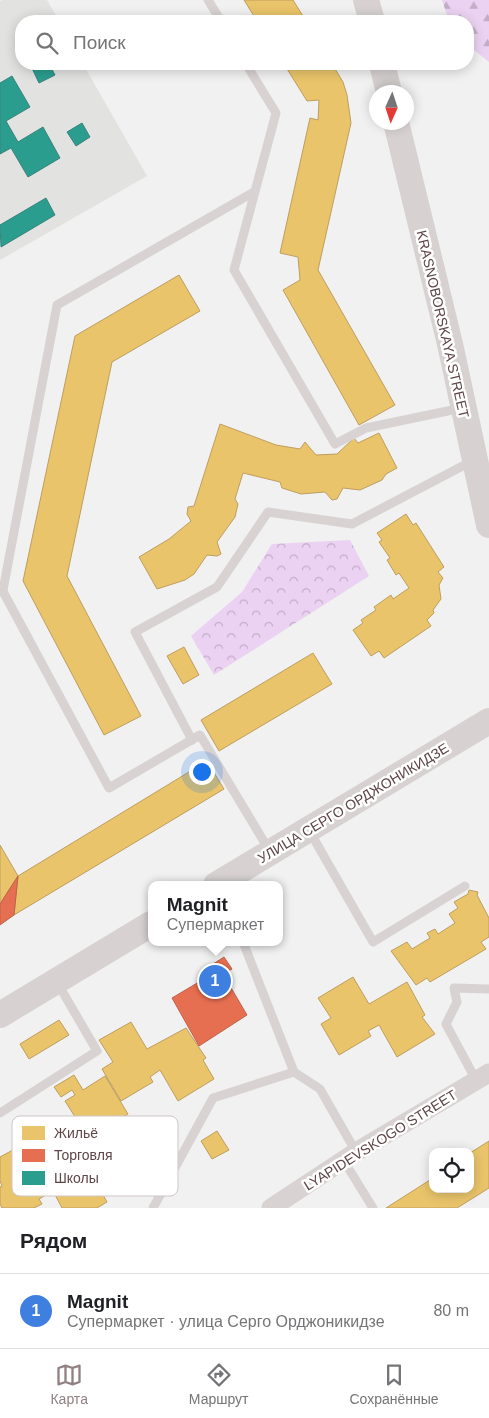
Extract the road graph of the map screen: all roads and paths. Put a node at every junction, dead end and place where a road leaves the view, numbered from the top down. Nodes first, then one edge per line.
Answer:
1 (208, 0) edge
2 (366, 0) edge
3 (217, 15) edge
4 (370, 15) edge
5 (250, 70) edge
6 (384, 70) edge
7 (387, 85) edge
8 (398, 130) edge
9 (254, 192) junction
10 (463, 408) junction
11 (474, 460) junction
12 (489, 525) edge
13 (1, 588) edge
14 (489, 722) edge
15 (192, 740) junction
16 (308, 830) junction
17 (271, 852) junction
18 (223, 881) edge
19 (466, 886) dead end
20 (148, 926) edge
21 (245, 946) edge
22 (56, 981) junction
23 (488, 989) edge
24 (0, 1015) edge
25 (294, 1072) junction
26 (483, 1076) edge
27 (0, 1113) edge
28 (350, 1157) junction
29 (178, 1161) edge
30 (159, 1196) edge
31 (152, 1208) edge
32 (271, 1208) edge
33 (373, 1208) edge

1 - 3 lane
2 - 4 street
5 - 9 lane
6 - 7 street
8 - 10 street, KRASNOBORSKAYA STREET
9 - 10 lane
9 - 13 lane
10 - 11 street, KRASNOBORSKAYA STREET
11 - 12 street, KRASNOBORSKAYA STREET
11 - 15 lane
13 - 15 lane
14 - 16 street, УЛИЦА СЕРГО ОРДЖОНИКИДЗЕ
15 - 17 lane
16 - 17 street, УЛИЦА СЕРГО ОРДЖОНИКИДЗЕ
16 - 19 lane
17 - 18 street, УЛИЦА СЕРГО ОРДЖОНИКИДЗЕ
20 - 22 street
21 - 25 lane
22 - 24 street
22 - 27 lane
23 - 26 lane
25 - 28 lane
25 - 29 lane
26 - 28 street, LYAPIDEVSKOGO STREET
28 - 32 street, LYAPIDEVSKOGO STREET
28 - 33 lane
30 - 31 lane

